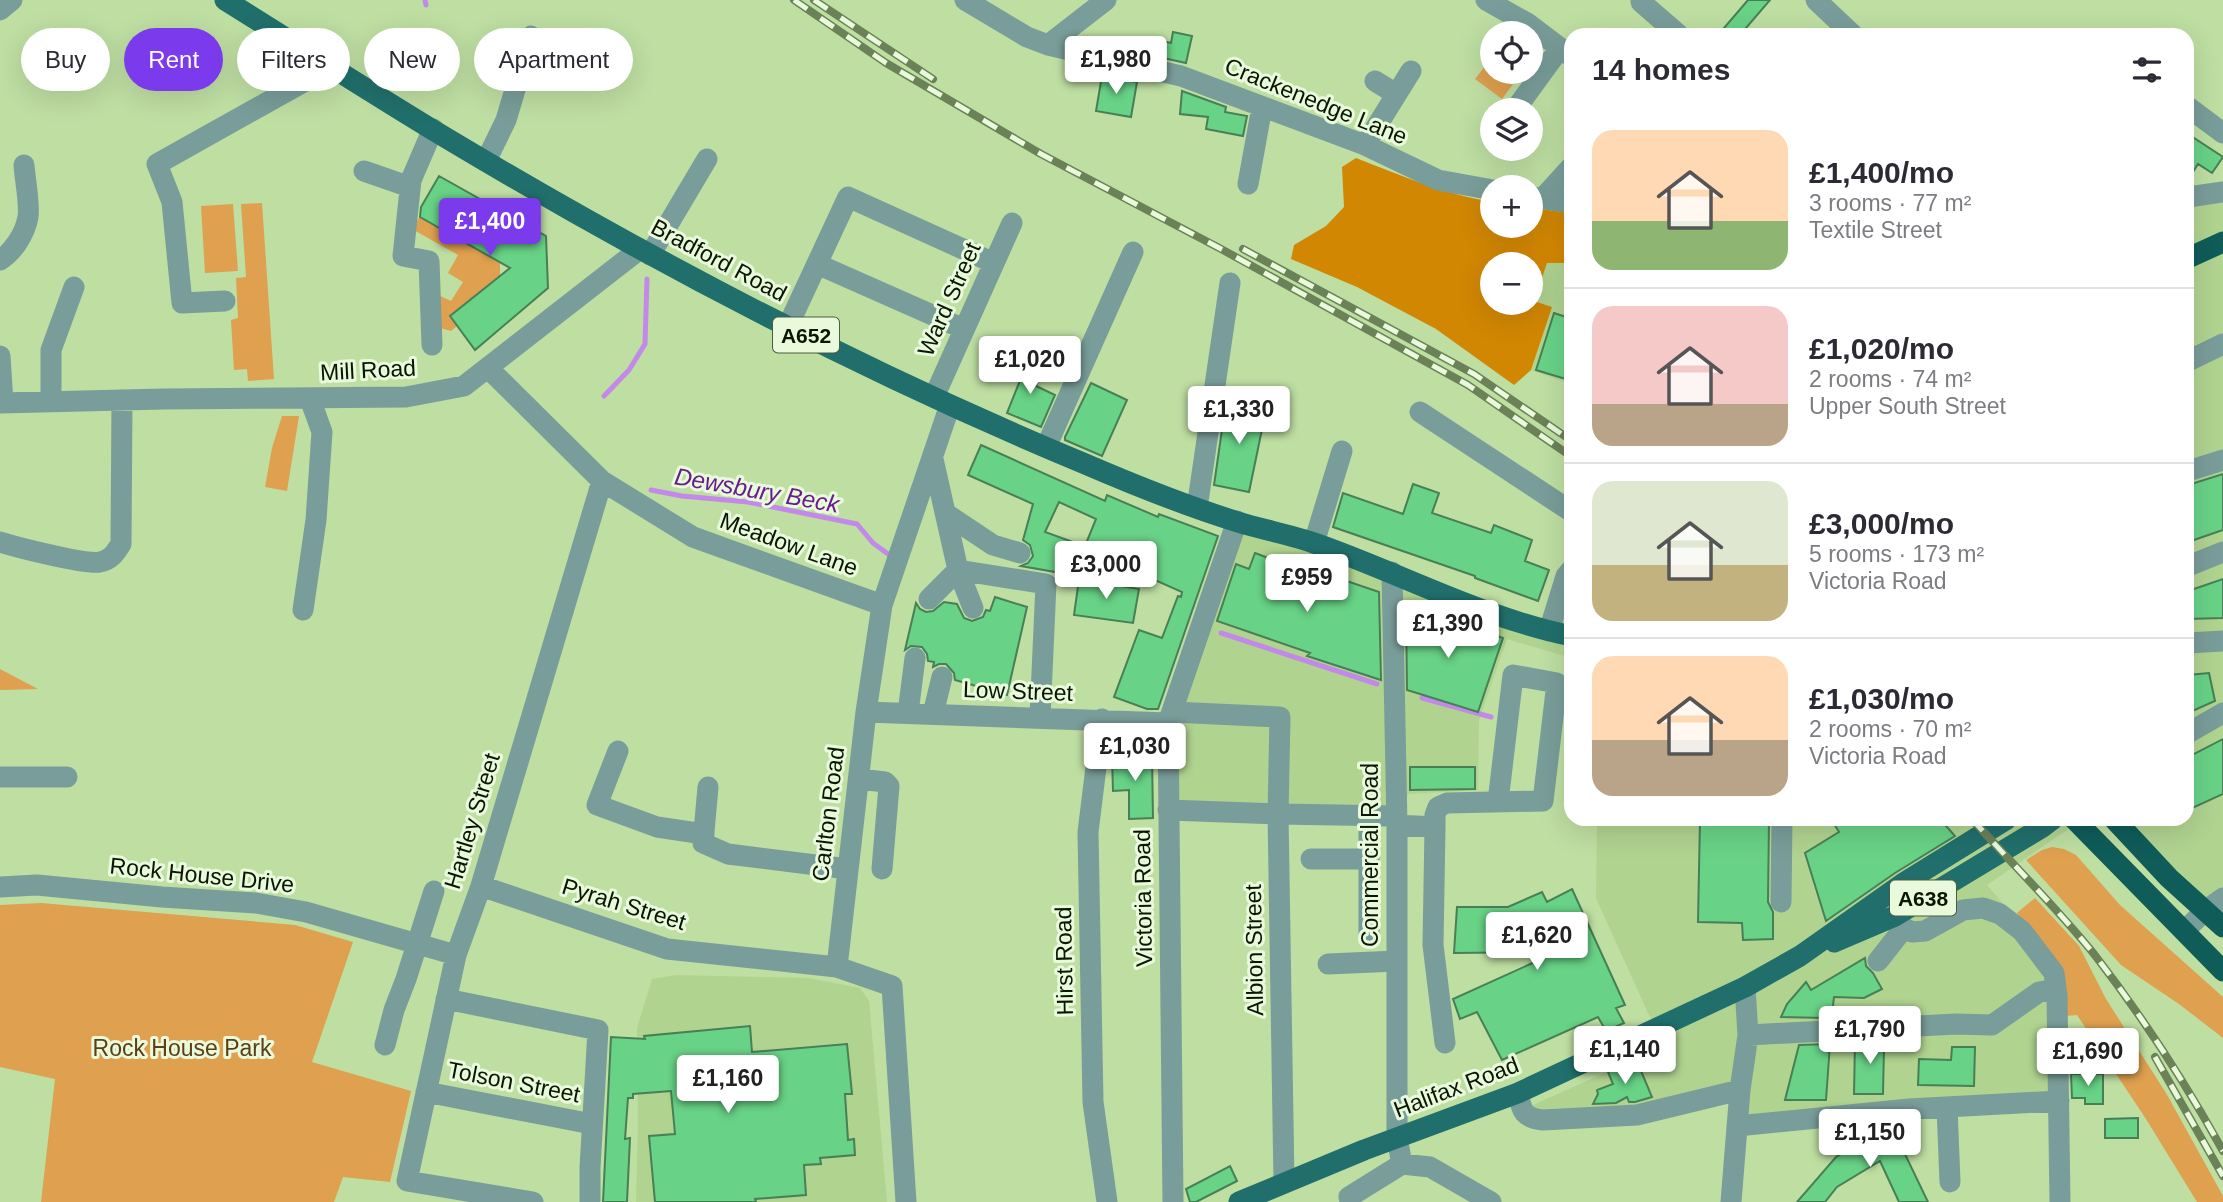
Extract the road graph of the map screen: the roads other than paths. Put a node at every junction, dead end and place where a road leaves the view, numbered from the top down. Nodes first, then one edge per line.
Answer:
1 (12, 0) edge
2 (225, 0) edge
3 (965, 0) edge
4 (1106, 0) edge
5 (1486, 0) edge
6 (1816, 0) edge
7 (1641, 2) dead end
8 (0, 10) edge
9 (270, 28) edge
10 (1671, 28) edge
11 (1846, 28) edge
12 (1048, 45) junction
13 (1564, 51) edge
14 (1564, 55) edge
15 (1411, 71) dead end
16 (350, 77) edge
17 (1375, 81) dead end
18 (287, 91) edge
19 (515, 91) edge
20 (1396, 94) junction
21 (1526, 98) edge
22 (1262, 107) junction
23 (2194, 111) edge
24 (433, 129) junction
25 (2223, 133) edge
26 (1365, 145) junction
27 (707, 159) dead end
28 (486, 161) junction
29 (24, 165) dead end
30 (364, 171) dead end
31 (1564, 173) edge
32 (1248, 184) dead end
33 (410, 187) junction
34 (1480, 188) edge
35 (1543, 192) edge
36 (2223, 192) edge
37 (2194, 196) edge
38 (1543, 199) edge
39 (1564, 202) edge
40 (1012, 223) dead end
41 (2223, 242) edge
42 (645, 252) junction
43 (1133, 252) dead end
44 (2194, 255) edge
45 (0, 260) edge
46 (994, 263) junction
47 (817, 264) junction
48 (1230, 283) dead end
49 (74, 287) dead end
50 (225, 300) dead end
51 (788, 326) junction
52 (964, 329) junction
53 (2223, 344) edge
54 (432, 345) dead end
55 (0, 356) edge
56 (2194, 358) edge
57 (488, 368) junction
58 (122, 400) junction
59 (310, 400) junction
60 (942, 401) junction
61 (51, 402) junction
62 (1, 403) edge
63 (1420, 412) dead end
64 (1046, 447) junction
65 (1342, 451) dead end
66 (933, 457) junction
67 (2223, 460) edge
68 (2194, 469) edge
69 (603, 481) junction
70 (1564, 507) edge
71 (1197, 508) junction
72 (945, 513) junction
73 (1237, 521) junction
74 (0, 541) edge
75 (1314, 543) junction
76 (2223, 552) edge
77 (1020, 554) dead end
78 (2194, 564) edge
79 (958, 570) junction
80 (1392, 572) junction
81 (1564, 582) edge
82 (882, 605) junction
83 (303, 610) dead end
84 (1549, 631) junction
85 (1564, 634) edge
86 (2223, 641) edge
87 (2194, 643) edge
88 (920, 659) dead end
89 (948, 678) dead end
90 (866, 712) junction
91 (2223, 713) edge
92 (927, 714) junction
93 (1040, 717) junction
94 (1280, 717) joint
95 (1170, 718) junction
96 (1102, 719) junction
97 (2194, 730) edge
98 (618, 751) dead end
99 (0, 777) edge
100 (68, 777) dead end
101 (859, 779) junction
102 (708, 787) dead end
103 (1498, 802) junction
104 (1168, 810) junction
105 (1278, 814) junction
106 (1369, 816) junction
107 (1397, 821) junction
108 (1782, 826) edge
109 (1996, 826) edge
110 (2044, 826) edge
111 (2081, 826) edge
112 (2121, 826) edge
113 (1435, 827) junction
114 (704, 834) junction
115 (1311, 859) dead end
116 (1369, 859) junction
117 (848, 869) junction
118 (882, 869) dead end
119 (481, 886) junction
120 (0, 887) edge
121 (434, 891) dead end
122 (2223, 898) edge
123 (1781, 902) dead end
124 (2205, 911) junction
125 (1899, 922) junction
126 (2223, 927) edge
127 (2184, 931) junction
128 (1369, 936) dead end
129 (417, 944) junction
130 (456, 955) junction
131 (1800, 956) junction
132 (1397, 961) junction
133 (1878, 961) dead end
134 (1328, 964) dead end
135 (837, 967) junction
136 (2223, 971) edge
137 (1745, 987) junction
138 (2056, 989) junction
139 (446, 999) junction
140 (1748, 1035) junction
141 (1445, 1043) dead end
142 (385, 1045) dead end
143 (1740, 1090) junction
144 (426, 1092) junction
145 (1518, 1093) junction
146 (2059, 1101) junction
147 (1947, 1107) junction
148 (592, 1124) junction
149 (1737, 1126) junction
150 (1397, 1138) junction
151 (1402, 1164) junction
152 (1284, 1182) junction
153 (1950, 1182) dead end
154 (533, 1202) edge
155 (590, 1202) edge
156 (906, 1202) edge
157 (1107, 1202) edge
158 (1173, 1202) edge
159 (1239, 1202) edge
160 (1350, 1202) edge
161 (1491, 1202) edge
162 (1731, 1202) edge
163 (2060, 1202) edge

1 - 8 street
2 - 9 main road, Bradford Road / A652
3 - 12 street, Crackenedge Lane
4 - 12 street
5 - 13 street
6 - 11 street
7 - 10 street
12 - 22 street, Crackenedge Lane
14 - 21 street
15 - 20 street
16 - 24 main road, Bradford Road / A652
17 - 20 street
18 - 50 street
19 - 28 street
20 - 26 street
22 - 26 street, Crackenedge Lane
22 - 32 street
23 - 25 street
24 - 28 main road, Bradford Road / A652
24 - 33 street
26 - 34 street, Crackenedge Lane
27 - 42 street
28 - 42 main road, Bradford Road / A652
29 - 45 street
30 - 33 street
31 - 35 street
33 - 54 street
36 - 37 street
38 - 39 street
40 - 46 street, Ward Street
41 - 44 highway
42 - 51 main road, Bradford Road / A652
42 - 57 street, Mill Road
43 - 64 street
46 - 47 street
46 - 52 street, Ward Street
47 - 51 street
47 - 52 street
48 - 71 street
49 - 61 street
51 - 60 main road, Bradford Road / A652
52 - 60 street, Ward Street
53 - 56 street
55 - 62 street
57 - 59 street, Mill Road
57 - 69 street, Meadow Lane
58 - 59 street, Mill Road
58 - 61 street, Mill Road
58 - 74 street
59 - 83 street
60 - 64 main road, Bradford Road / A652
60 - 66 street, Carlton Road
61 - 62 street, Mill Road
63 - 70 street
64 - 71 main road, Bradford Road / A652
65 - 75 street
66 - 72 street
66 - 82 street, Carlton Road
67 - 68 street
69 - 82 street, Meadow Lane
69 - 119 street, Hartley Street
71 - 73 main road, Bradford Road / A652
72 - 77 street
72 - 79 street
73 - 75 main road, Bradford Road / A652
73 - 95 street, Victoria Road
75 - 80 main road, Bradford Road / A652
76 - 78 street
79 - 79 street
79 - 93 street
80 - 84 main road, Bradford Road / A652
80 - 107 street, Commercial Road
81 - 84 street
82 - 90 street, Carlton Road
84 - 85 main road, Bradford Road / A652
86 - 87 street
88 - 92 street
89 - 92 street
90 - 92 street, Low Street
90 - 101 street, Carlton Road
91 - 97 street
92 - 93 street, Low Street
93 - 96 street, Low Street
94 - 95 street, Low Street
94 - 105 street, Albion Street
95 - 96 street, Low Street
95 - 104 street, Victoria Road
96 - 157 street, Hirst Road
98 - 114 street
99 - 100 street
101 - 117 street, Carlton Road
101 - 118 street
102 - 114 street
103 - 103 street
103 - 113 street
104 - 105 street
104 - 158 street, Victoria Road
105 - 106 street
105 - 152 street, Albion Street
106 - 107 street
106 - 116 street
107 - 113 street
107 - 132 street, Commercial Road
108 - 123 street
109 - 131 main road, Halifax Road / A638
110 - 125 main road, Halifax Road / A638
111 - 127 highway
112 - 124 highway
113 - 141 street
114 - 117 street
115 - 116 street
116 - 128 street
117 - 135 street, Carlton Road
119 - 130 street, Hartley Street
119 - 135 street, Pyrah Street
120 - 129 street, Rock House Drive
121 - 129 street
122 - 124 street
124 - 126 highway
124 - 127 street
125 - 131 main road, Halifax Road / A638
125 - 133 street
125 - 138 street
127 - 136 highway
129 - 130 street, Rock House Drive
129 - 142 street
130 - 139 street, Hartley Street
131 - 137 main road, Halifax Road / A638
132 - 134 street
132 - 150 street, Commercial Road
135 - 156 street
137 - 140 street
137 - 145 main road, Halifax Road / A638
138 - 140 street
138 - 146 street
139 - 144 street, Hartley Street
139 - 148 street
140 - 143 street
143 - 145 street
143 - 149 street
144 - 148 street, Tolson Street
144 - 154 street, Hartley Street
145 - 150 main road, Halifax Road / A638
146 - 147 street
146 - 163 street
147 - 149 street
147 - 153 street
148 - 155 street
149 - 162 street
150 - 151 street, Commercial Road
150 - 152 main road, Halifax Road / A638
151 - 160 street
151 - 161 street
152 - 159 main road, Halifax Road / A638

